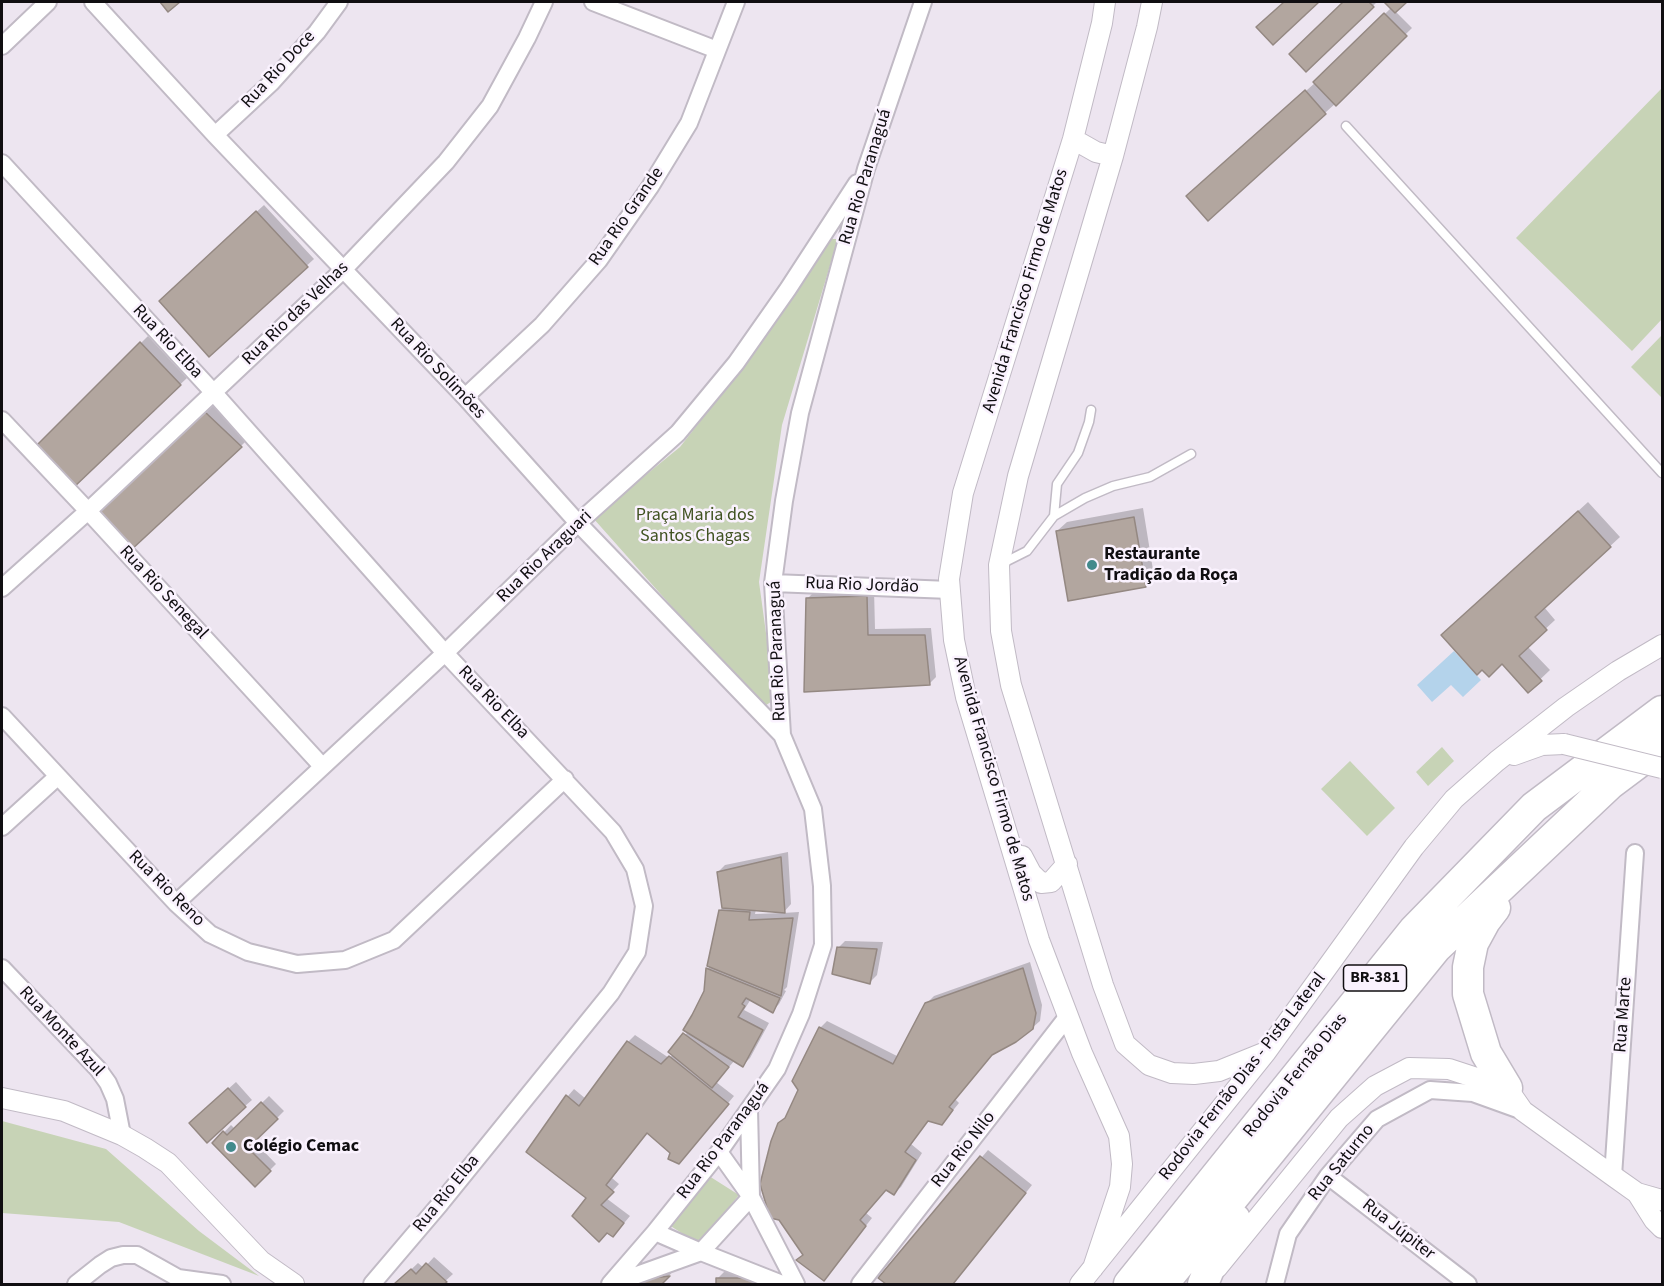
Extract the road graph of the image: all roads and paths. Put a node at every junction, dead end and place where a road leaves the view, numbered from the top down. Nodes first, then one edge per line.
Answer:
1 (48, 2) edge
2 (93, 2) edge
3 (339, 2) edge
4 (544, 2) edge
5 (593, 2) edge
6 (736, 2) edge
7 (923, 2) edge
8 (1105, 2) edge
9 (1152, 2) edge
10 (2, 46) edge
11 (717, 50) junction
12 (1346, 126) dead end
13 (215, 135) junction
14 (1073, 139) junction
15 (1113, 156) junction
16 (2, 163) edge
17 (866, 169) junction
18 (344, 270) junction
19 (214, 393) junction
20 (465, 397) junction
21 (1091, 410) dead end
22 (2, 420) edge
23 (1191, 454) dead end
24 (1662, 473) edge
25 (88, 511) junction
26 (1054, 516) junction
27 (578, 523) junction
28 (999, 565) junction
29 (773, 583) junction
30 (2, 588) edge
31 (950, 590) junction
32 (1662, 645) edge
33 (446, 653) junction
34 (1662, 711) edge
35 (2, 716) edge
36 (782, 735) junction
37 (1662, 745) edge
38 (1497, 761) junction
39 (322, 766) junction
40 (1662, 768) edge
41 (57, 777) junction
42 (565, 779) junction
43 (1610, 784) junction
44 (1004, 821) junction
45 (2, 827) edge
46 (1635, 853) dead end
47 (1067, 864) junction
48 (176, 903) junction
49 (2, 968) edge
50 (1068, 1016) junction
51 (1266, 1052) junction
52 (1327, 1083) junction
53 (2, 1098) edge
54 (1515, 1099) junction
55 (749, 1109) junction
56 (122, 1135) junction
57 (719, 1152) junction
58 (1328, 1176) junction
59 (1613, 1176) junction
60 (1637, 1193) junction
61 (751, 1197) junction
62 (1662, 1200) edge
63 (1660, 1220) edge
64 (655, 1232) junction
65 (701, 1252) junction
66 (261, 1262) junction
67 (1094, 1268) junction
68 (181, 1281) edge
69 (76, 1284) edge
70 (222, 1284) edge
71 (268, 1284) edge
72 (294, 1284) edge
73 (372, 1284) edge
74 (610, 1284) edge
75 (782, 1284) edge
76 (796, 1284) edge
77 (860, 1284) edge
78 (1080, 1284) edge
79 (1129, 1284) edge
80 (1163, 1284) edge
81 (1203, 1284) edge
82 (1275, 1284) edge
83 (1468, 1284) edge

1 - 10 street
2 - 13 street, Rua Rio Solimões
3 - 13 street, Rua Rio Doce
4 - 18 street, Rua Rio das Velhas
5 - 11 street
6 - 11 street, Rua Rio Grande
7 - 17 street, Rua Rio Paranaguá
8 - 14 street, Avenida Francisco Firmo de Matos
9 - 15 street
11 - 20 street, Rua Rio Grande
12 - 24 lane
13 - 18 street, Rua Rio Solimões
14 - 15 street
14 - 31 street, Avenida Francisco Firmo de Matos
15 - 28 street
16 - 19 street, Rua Rio Elba
17 - 27 street, Rua Rio Araguari
17 - 29 street, Rua Rio Paranaguá
18 - 19 street, Rua Rio das Velhas
18 - 20 street, Rua Rio Solimões
19 - 25 street, Rua Rio das Velhas
19 - 33 street, Rua Rio Elba
20 - 27 street, Rua Rio Solimões
21 - 26 lane
22 - 25 street, Rua Rio Senegal
23 - 26 lane
25 - 30 street, Rua Rio das Velhas
25 - 39 street, Rua Rio Senegal
26 - 28 lane
27 - 33 street, Rua Rio Araguari
27 - 36 street, Rua Rio Solimões
28 - 47 street
29 - 31 street, Rua Rio Jordão
29 - 36 street, Rua Rio Paranaguá
31 - 44 street, Avenida Francisco Firmo de Matos
32 - 38 street, BR-381
33 - 39 street, Rua Rio Araguari
33 - 42 street, Rua Rio Elba
34 - 79 highway, Rodovia Fernão Dias / BR-381
35 - 41 street, Rua Rio Reno
36 - 55 street, Rua Rio Paranaguá
37 - 43 highway, Rodovia Fernão Dias / BR-381
38 - 40 street, bridge
38 - 51 street, Rodovia Fernão Dias - Pista Lateral / BR-381
39 - 48 street, Rua Rio Araguari
41 - 45 street
41 - 48 street, Rua Rio Reno
42 - 48 street, Rua Rio Reno
42 - 73 street, Rua Rio Elba
43 - 52 highway, Rodovia Fernão Dias / BR-381
43 - 54 highway
44 - 47 street
44 - 50 street, Avenida Francisco Firmo de Matos
46 - 59 street, Rua Marte
47 - 51 street
49 - 56 street, Rua Monte Azul
50 - 67 street, Avenida Francisco Firmo de Matos
50 - 77 street, Rua Rio Nilo
51 - 67 street, Rodovia Fernão Dias - Pista Lateral / BR-381
52 - 80 highway, Rodovia Fernão Dias / BR-381
52 - 81 highway
53 - 56 street
54 - 58 street, Rua Saturno
54 - 59 street
54 - 81 street
55 - 57 street, Rua Rio Paranaguá
55 - 61 street
56 - 66 street
57 - 61 street
57 - 64 street, Rua Rio Paranaguá
58 - 82 street, Rua Saturno
58 - 83 street, Rua Júpiter
59 - 60 street
60 - 62 street
60 - 63 street
61 - 65 street
61 - 76 street
64 - 65 street
64 - 74 street, Rua Rio Paranaguá
65 - 74 street
65 - 75 street
66 - 71 street
66 - 72 street
67 - 78 street, Rodovia Fernão Dias - Pista Lateral / BR-381
68 - 69 street
68 - 70 street

